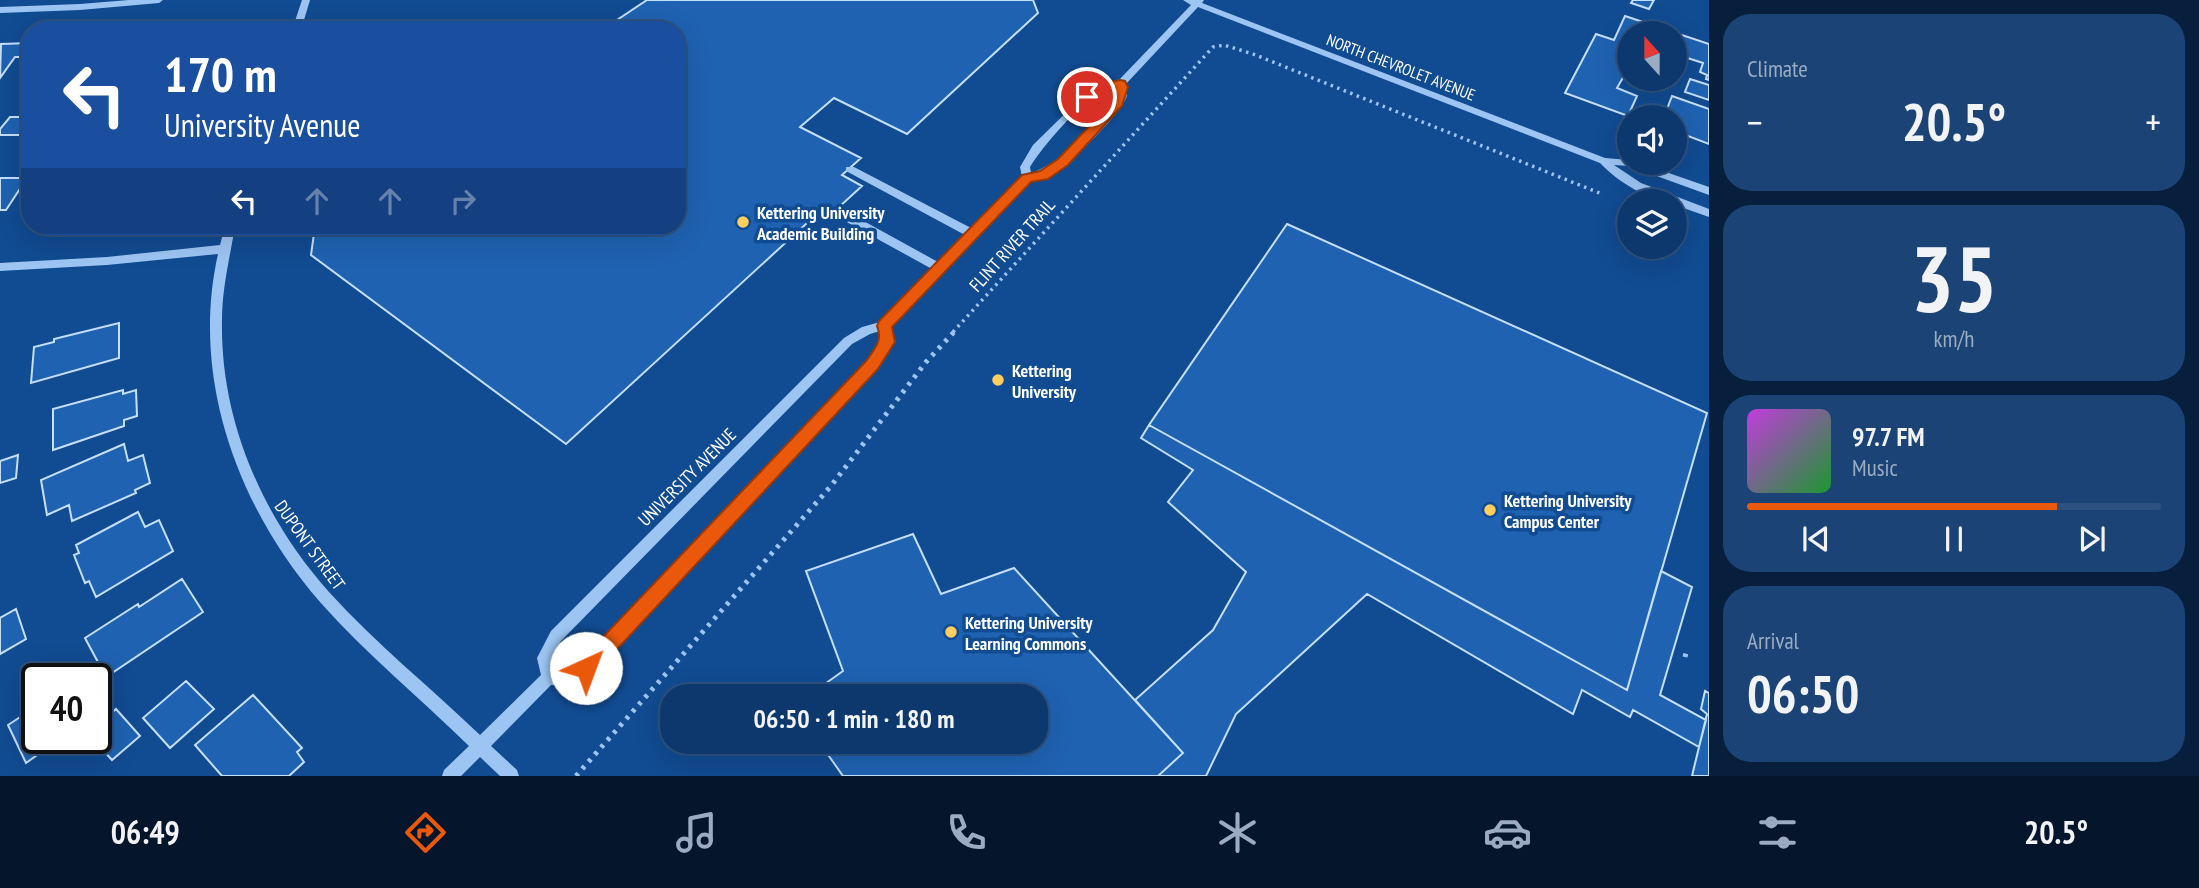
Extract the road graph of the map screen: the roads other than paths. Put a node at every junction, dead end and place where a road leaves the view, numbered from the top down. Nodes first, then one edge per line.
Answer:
1 (159, 0) edge
2 (306, 0) edge
3 (1194, 1) edge
4 (0, 10) edge
5 (299, 21) edge
6 (1120, 83) junction
7 (1604, 162) junction
8 (1617, 162) edge
9 (850, 169) dead end
10 (1664, 175) edge
11 (1027, 178) junction
12 (1709, 191) edge
13 (836, 211) dead end
14 (1709, 213) edge
15 (973, 234) junction
16 (228, 235) edge
17 (224, 249) junction
18 (0, 267) edge
19 (940, 268) junction
20 (884, 326) junction
21 (549, 677) junction
22 (479, 747) junction
23 (450, 776) edge
24 (511, 776) edge

1 - 4 street
2 - 5 street
3 - 6 street, UNIVERSITY AVENUE
3 - 7 street, NORTH CHEVROLET AVENUE
6 - 11 street, UNIVERSITY AVENUE
6 - 11 street, UNIVERSITY AVENUE
7 - 8 street, NORTH CHEVROLET AVENUE
7 - 14 street, NORTH CHEVROLET AVENUE
9 - 15 street
10 - 12 street, NORTH CHEVROLET AVENUE
11 - 15 street, UNIVERSITY AVENUE
13 - 19 street
15 - 19 street, UNIVERSITY AVENUE
16 - 17 street, DUPONT STREET
17 - 18 street
17 - 22 street, DUPONT STREET
19 - 20 street, UNIVERSITY AVENUE
20 - 21 street, UNIVERSITY AVENUE
20 - 21 street
21 - 22 street
22 - 23 street
22 - 24 street, DUPONT STREET

